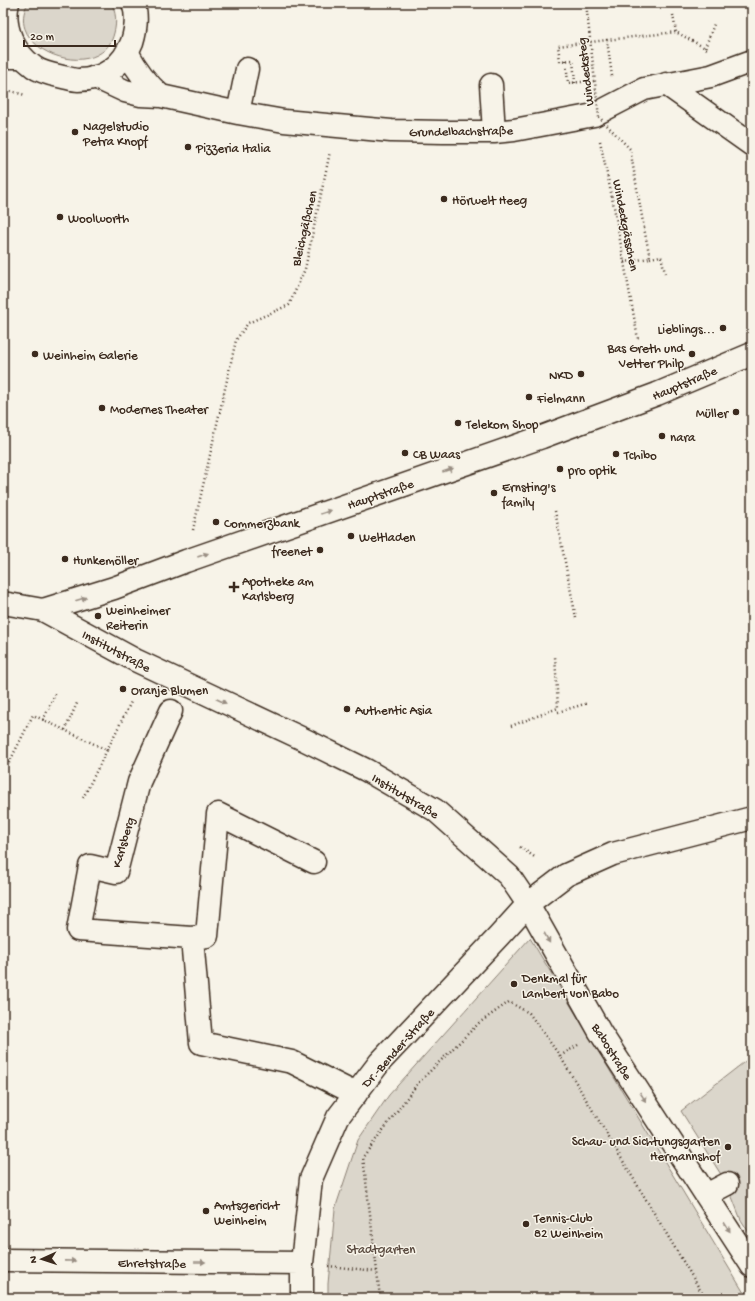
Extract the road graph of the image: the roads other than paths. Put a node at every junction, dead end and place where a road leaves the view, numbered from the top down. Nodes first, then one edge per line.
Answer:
1 (136, 4) edge
2 (6, 13) edge
3 (127, 52) junction
4 (13, 57) edge
5 (746, 64) edge
6 (247, 69) dead end
7 (95, 77) junction
8 (666, 84) junction
9 (491, 85) dead end
10 (161, 96) junction
11 (238, 113) junction
12 (504, 131) junction
13 (752, 145) edge
14 (752, 354) edge
15 (3, 604) edge
16 (43, 610) junction
17 (171, 711) dead end
18 (752, 818) edge
19 (314, 862) dead end
20 (528, 904) junction
21 (192, 938) junction
22 (356, 1094) junction
23 (727, 1184) dead end
24 (706, 1195) junction
25 (3, 1260) edge
26 (302, 1263) junction
27 (752, 1266) edge
28 (302, 1298) edge

1 - 3 street
2 - 4 street
3 - 7 street
3 - 10 street
4 - 7 street
5 - 8 street, Grundelbachstraße
6 - 11 street
7 - 10 street, Grundelbachstraße
8 - 12 street, Grundelbachstraße
8 - 13 street
9 - 12 street
10 - 11 street, Grundelbachstraße
11 - 12 street, Grundelbachstraße
16 -> 14 street, Hauptstraße
15 - 16 street, Hauptstraße
16 -> 20 street, Institutstraße
17 - 21 street, Karlsberg
18 - 20 street
19 - 21 street, Karlsberg
20 - 22 street, Dr.-Bender-Straße
20 -> 24 street, Babostraße
21 - 22 street
22 - 26 street, Dr.-Bender-Straße
23 - 24 street
24 -> 27 street, Babostraße
25 -> 26 street, Ehretstraße
26 - 28 street, Dr.-Bender-Straße

